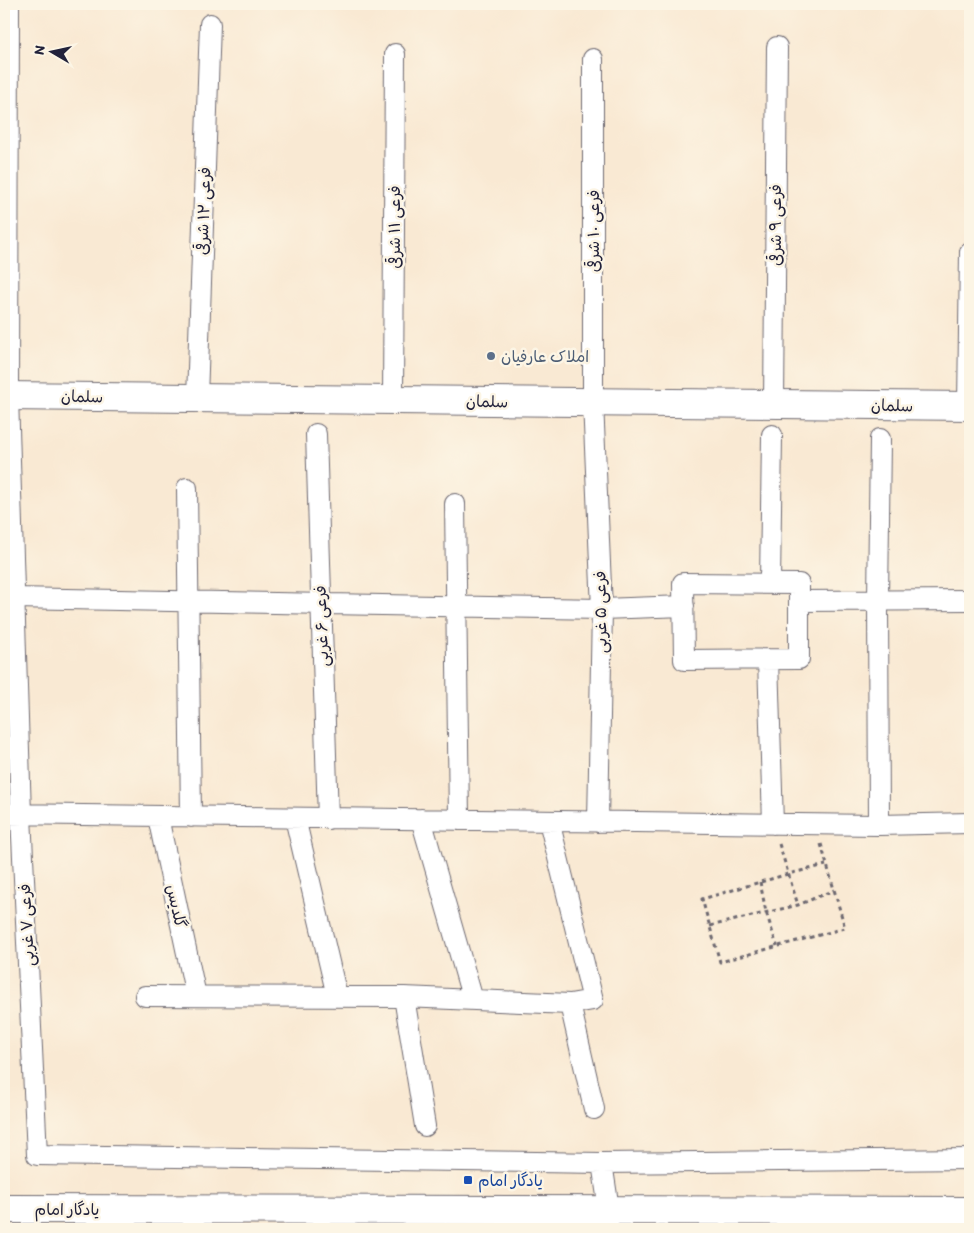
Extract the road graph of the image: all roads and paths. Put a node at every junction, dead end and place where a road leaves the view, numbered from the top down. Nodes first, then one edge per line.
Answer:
1 (9, 4) edge
2 (210, 24) dead end
3 (777, 47) dead end
4 (395, 54) dead end
5 (593, 59) dead end
6 (970, 252) edge
7 (6, 396) edge
8 (197, 398) junction
9 (393, 400) junction
10 (593, 402) junction
11 (774, 404) junction
12 (969, 406) edge
13 (316, 434) dead end
14 (772, 435) dead end
15 (880, 439) dead end
16 (187, 488) dead end
17 (455, 504) dead end
18 (770, 584) junction
19 (14, 598) junction
20 (878, 600) junction
21 (970, 600) edge
22 (187, 601) junction
23 (799, 601) junction
24 (320, 604) junction
25 (455, 606) junction
26 (684, 606) junction
27 (602, 609) junction
28 (768, 659) junction
29 (11, 703) edge
30 (12, 814) edge
31 (158, 816) junction
32 (191, 817) junction
33 (295, 818) junction
34 (328, 819) junction
35 (421, 819) junction
36 (459, 820) junction
37 (549, 822) junction
38 (598, 822) junction
39 (970, 823) edge
40 (773, 824) junction
41 (815, 825) junction
42 (879, 826) junction
43 (826, 865) junction
44 (788, 874) junction
45 (760, 882) junction
46 (834, 890) junction
47 (798, 905) junction
48 (766, 912) junction
49 (710, 926) junction
50 (777, 946) junction
51 (145, 996) dead end
52 (196, 996) junction
53 (337, 996) junction
54 (404, 996) junction
55 (473, 1000) junction
56 (570, 1004) junction
57 (594, 1109) dead end
58 (425, 1126) dead end
59 (970, 1159) edge
60 (602, 1162) junction
61 (4, 1209) edge
62 (609, 1210) junction
63 (970, 1211) edge

1 - 7 street, فرعی ۷ غربی
2 - 8 street, فرعی ۱۲ شرقی
3 - 11 street, فرعی ۹ شرقی
4 - 9 street, فرعی ۱۱ شرقی
5 - 10 street, فرعی ۱۰ شرقی
6 - 12 street
7 - 8 street, سلمان
7 - 19 street, فرعی ۷ غربی
8 - 9 street, سلمان
9 - 10 street, سلمان
10 - 11 street, سلمان
10 - 27 street, فرعی ۵ غربی
11 - 12 street, سلمان
13 - 24 street, فرعی ۶ غربی
14 - 18 street
15 - 20 street
16 - 22 street
17 - 25 street
18 - 23 street
18 - 26 street
19 - 22 street
19 - 29 street, فرعی ۷ غربی
20 - 21 street
20 - 23 street
20 - 42 street
22 - 24 street
22 - 32 street
23 - 28 street
24 - 25 street
24 - 34 street, فرعی ۶ غربی
25 - 27 street
25 - 36 street
26 - 27 street
26 - 28 street
27 - 38 street, فرعی ۵ غربی
28 - 40 street
29 - 30 street, فرعی ۷ غربی
30 - 31 street
30 - 60 street, فرعی ۷ غربی
31 - 32 street
31 - 52 street, گلدیس
32 - 33 street
33 - 34 street
33 - 53 street
34 - 35 street
35 - 36 street
35 - 55 street
36 - 37 street
37 - 38 street
37 - 56 street
38 - 40 street
39 - 42 street
40 - 41 street
40 - 44 path
41 - 42 street
41 - 43 path
43 - 44 path
43 - 46 path
44 - 45 path
44 - 47 path
45 - 48 path
45 - 49 path
46 - 47 path
46 - 50 path
47 - 48 path
48 - 49 path
48 - 50 path
49 - 50 path
51 - 52 street
52 - 53 street
53 - 54 street
54 - 55 street
54 - 58 street
55 - 56 street
56 - 57 street
59 - 60 street
60 - 62 street
61 - 62 street, یادگار امام
62 - 63 street, یادگار امام

